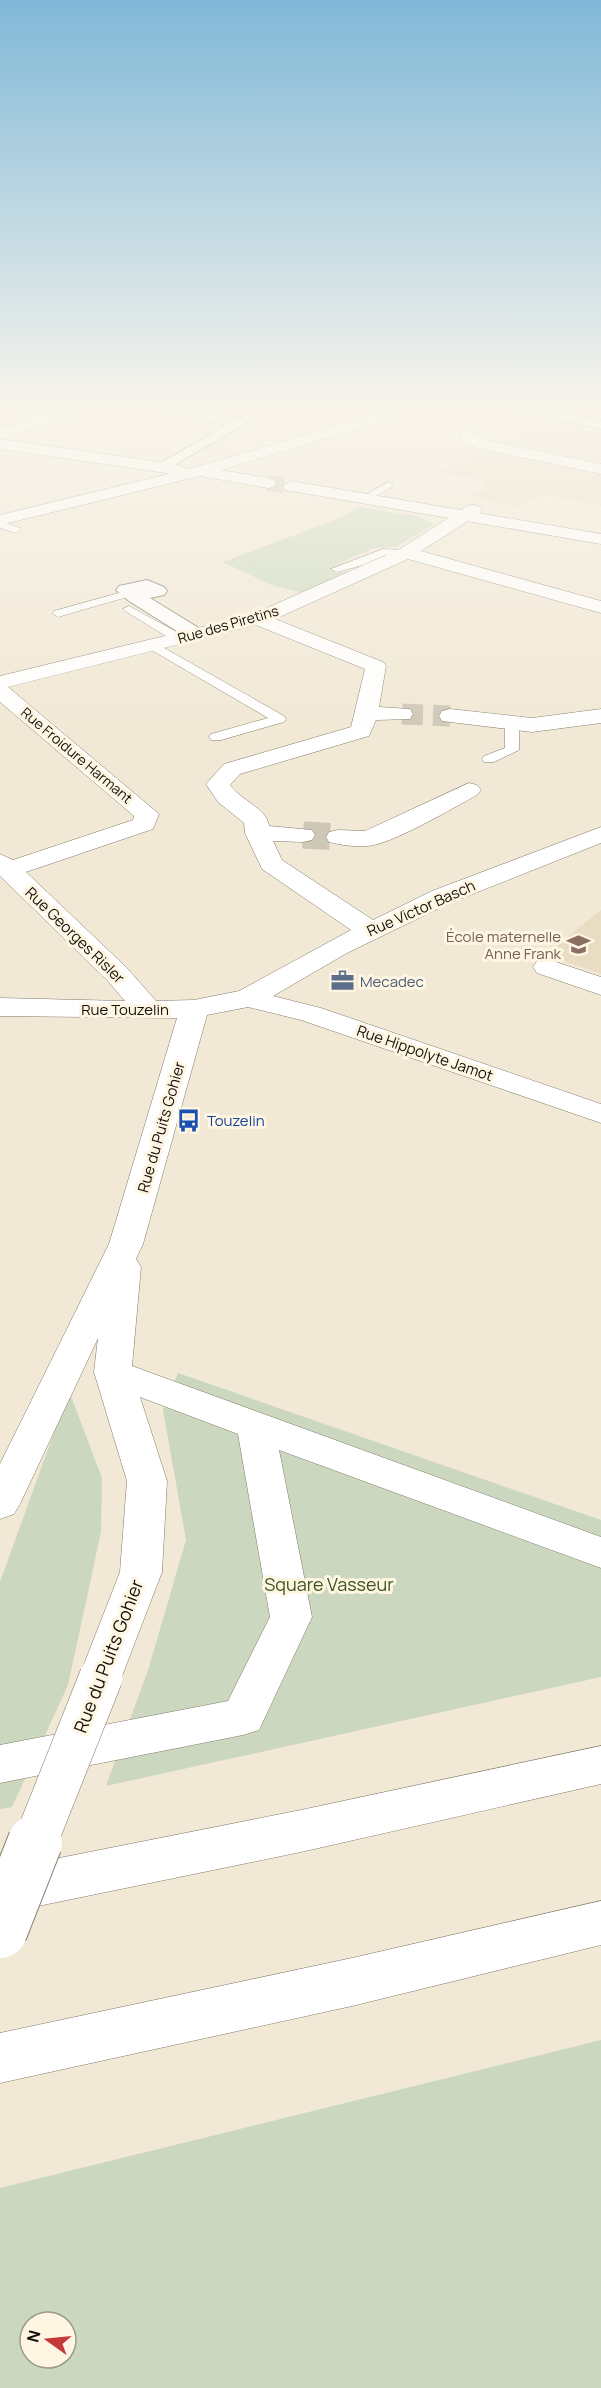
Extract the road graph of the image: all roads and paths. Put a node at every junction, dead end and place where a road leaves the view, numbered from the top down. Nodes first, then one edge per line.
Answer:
1 (16, 517) edge
2 (462, 517) edge
3 (496, 517) edge
4 (502, 517) edge
5 (0, 522) edge
6 (16, 530) dead end
7 (601, 534) edge
8 (601, 539) edge
9 (406, 553) junction
10 (337, 570) dead end
11 (132, 599) joint
12 (601, 607) edge
13 (57, 613) dead end
14 (258, 619) junction
15 (187, 636) junction
16 (152, 645) junction
17 (0, 682) edge
18 (0, 691) edge
19 (367, 713) junction
20 (402, 714) tunnel mouth
21 (450, 716) tunnel mouth
22 (601, 716) edge
23 (512, 724) junction
24 (216, 737) dead end
25 (489, 759) dead end
26 (469, 790) dead end
27 (257, 833) junction
28 (601, 834) edge
29 (303, 835) tunnel mouth
30 (338, 837) tunnel mouth
31 (4, 866) edge
32 (370, 930) junction
33 (547, 967) dead end
34 (601, 987) edge
35 (248, 998) junction
36 (0, 1007) edge
37 (194, 1009) junction
38 (148, 1010) junction
39 (601, 1114) edge
40 (126, 1244) junction
41 (113, 1372) junction
42 (255, 1425) junction
43 (0, 1504) edge
44 (601, 1553) edge
45 (0, 1764) edge
46 (601, 1765) edge
47 (0, 1892) edge
48 (601, 1923) edge
49 (0, 1931) edge
50 (0, 2058) edge

1 - 5 main road
2 - 9 main road, Rue des Piretins
3 - 8 main road
4 - 7 main road
5 - 6 lane
9 - 10 lane
9 - 12 main road
9 - 14 main road, Rue des Piretins
11 - 13 lane
11 - 15 street
14 - 15 main road, Rue des Piretins
14 - 19 main road
15 - 16 main road, Rue des Piretins
16 - 17 main road, Rue des Piretins
16 - 24 lane
18 - 31 main road, Rue Froidure Harmant
19 - 20 main road
19 - 27 main road
21 - 23 main road
22 - 23 main road
23 - 25 lane
26 - 30 main road
27 - 29 main road
27 - 32 main road
28 - 32 main road, Rue Victor Basch
31 - 38 main road, Rue Georges Risler
32 - 35 main road, Rue Victor Basch
33 - 34 main road
35 - 37 main road, Rue Touzelin
35 - 39 main road, Rue Hippolyte Jamot
36 - 38 main road, Rue Touzelin
37 - 38 main road, Rue Touzelin
37 - 40 main road, Rue du Puits Gohier
40 - 41 main road, Rue du Puits Gohier
40 - 43 main road, Rue du Puits Gohier
41 - 42 main road
41 - 49 main road, Rue du Puits Gohier, bridge
42 - 44 main road
42 - 45 main road
46 - 47 main road
48 - 50 main road

